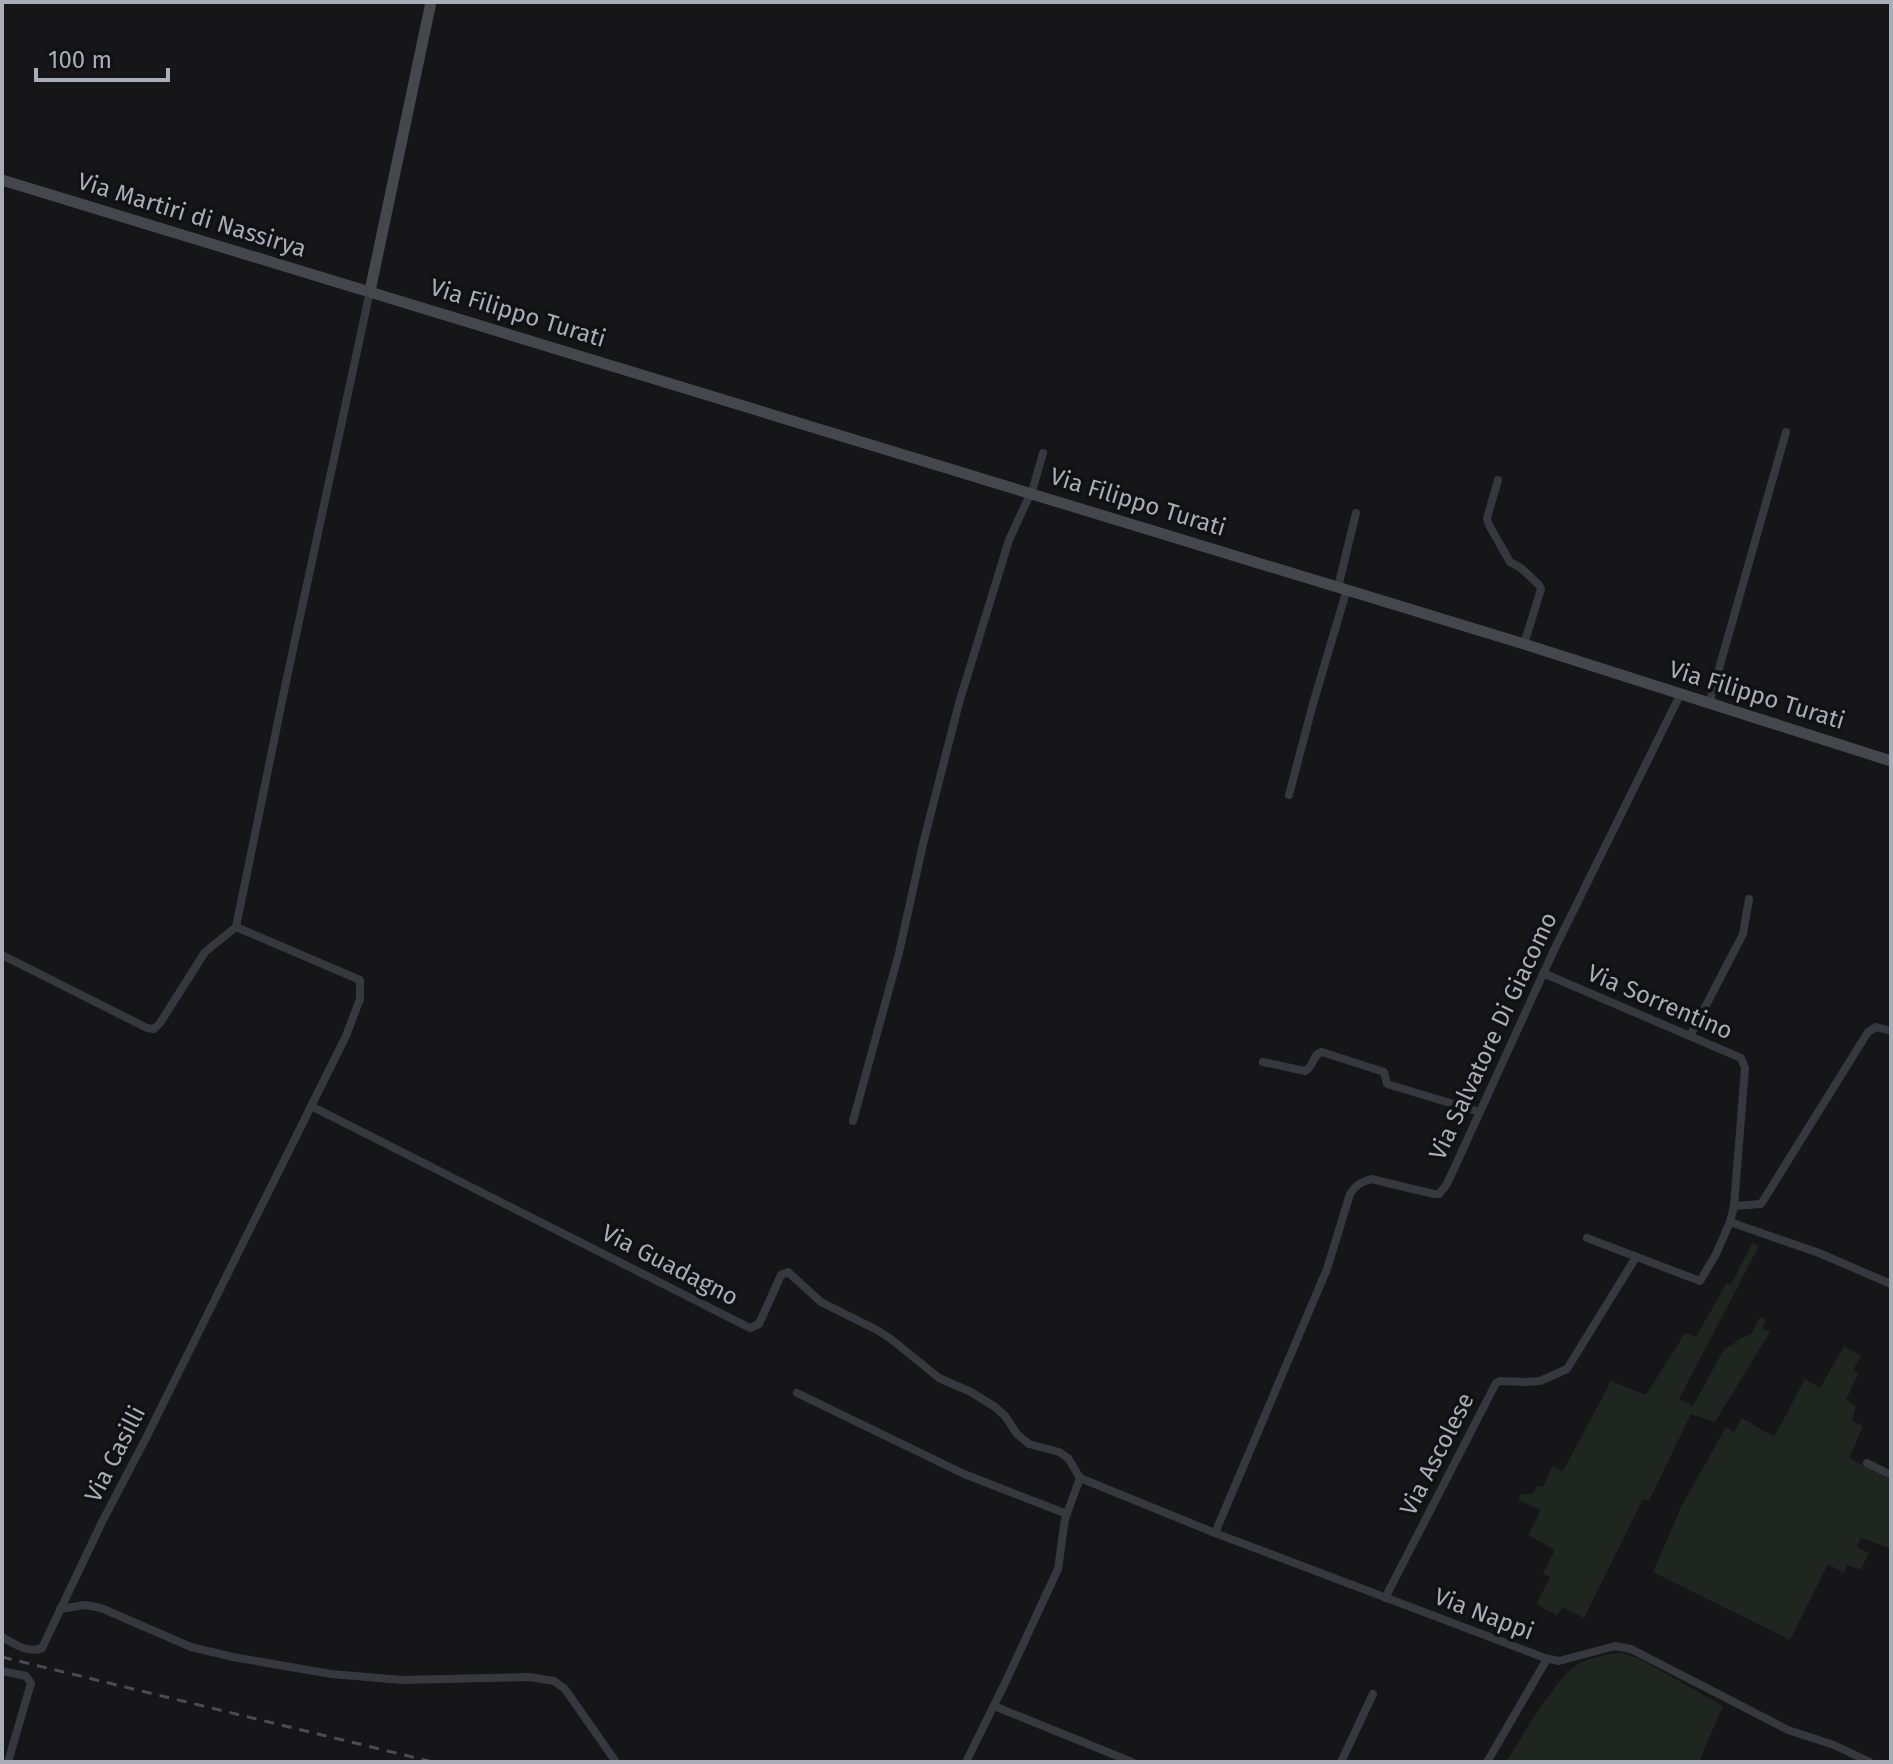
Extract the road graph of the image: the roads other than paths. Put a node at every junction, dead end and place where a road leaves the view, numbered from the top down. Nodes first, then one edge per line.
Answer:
1 (431, 2) edge
2 (2, 180) edge
3 (370, 291) junction
4 (1786, 432) dead end
5 (1043, 453) dead end
6 (1498, 480) dead end
7 (1031, 492) junction
8 (1356, 513) dead end
9 (1342, 588) junction
10 (1524, 644) junction
11 (1680, 695) junction
12 (1709, 704) junction
13 (1891, 761) edge
14 (1289, 795) dead end
15 (1749, 899) dead end
16 (236, 927) junction
17 (2, 955) edge
18 (1543, 973) junction
19 (1891, 1031) edge
20 (1690, 1036) junction
21 (1263, 1062) dead end
22 (311, 1106) junction
23 (1480, 1112) junction
24 (853, 1121) dead end
25 (1734, 1206) junction
26 (1730, 1222) junction
27 (1587, 1238) dead end
28 (1636, 1257) junction
29 (1891, 1284) edge
30 (797, 1393) dead end
31 (1867, 1463) dead end
32 (1891, 1475) edge
33 (1080, 1478) junction
34 (1067, 1514) junction
35 (1215, 1533) junction
36 (1385, 1598) junction
37 (60, 1609) junction
38 (2, 1637) edge
39 (1547, 1659) junction
40 (2, 1671) edge
41 (1373, 1694) dead end
42 (994, 1706) junction
43 (967, 1760) edge
44 (8, 1762) edge
45 (616, 1762) edge
46 (979, 1762) edge
47 (1132, 1762) edge
48 (1341, 1762) edge
49 (1487, 1762) edge
50 (1870, 1762) edge

1 - 3 street
2 - 3 street, Via Martiri di Nassirya
3 - 7 street, Via Filippo Turati
3 - 16 street
4 - 12 street
5 - 7 street
6 - 10 street
7 - 9 street, Via Filippo Turati
7 - 24 street
8 - 9 street
9 - 10 street, Via Filippo Turati
9 - 14 street
10 - 11 street, Via Filippo Turati
11 - 12 street, Via Filippo Turati
11 - 18 street, Via Salvatore Di Giacomo
12 - 13 street, Via Filippo Turati
15 - 20 street
16 - 17 street
16 - 22 street, Via Casilli
18 - 20 street, Via Sorrentino
18 - 23 street, Via Salvatore Di Giacomo
19 - 25 street
20 - 25 street, Via Sorrentino
21 - 23 street
22 - 33 street, Via Guadagno
22 - 37 street, Via Casilli
23 - 35 street, Via Salvatore Di Giacomo
25 - 26 street, Via Sorrentino
26 - 28 street, Via Sorrentino
26 - 29 street
27 - 28 street, Via Sorrentino
28 - 36 street, Via Ascolese
30 - 34 street
31 - 32 street
33 - 34 street
33 - 35 street, Via Nappi
34 - 42 street
35 - 36 street, Via Nappi
36 - 39 street, Via Nappi
37 - 38 street, Via Casilli
37 - 45 street
39 - 49 street
39 - 50 street, Via Nappi
40 - 44 street
41 - 48 street
42 - 43 street
42 - 47 street
43 - 46 street

